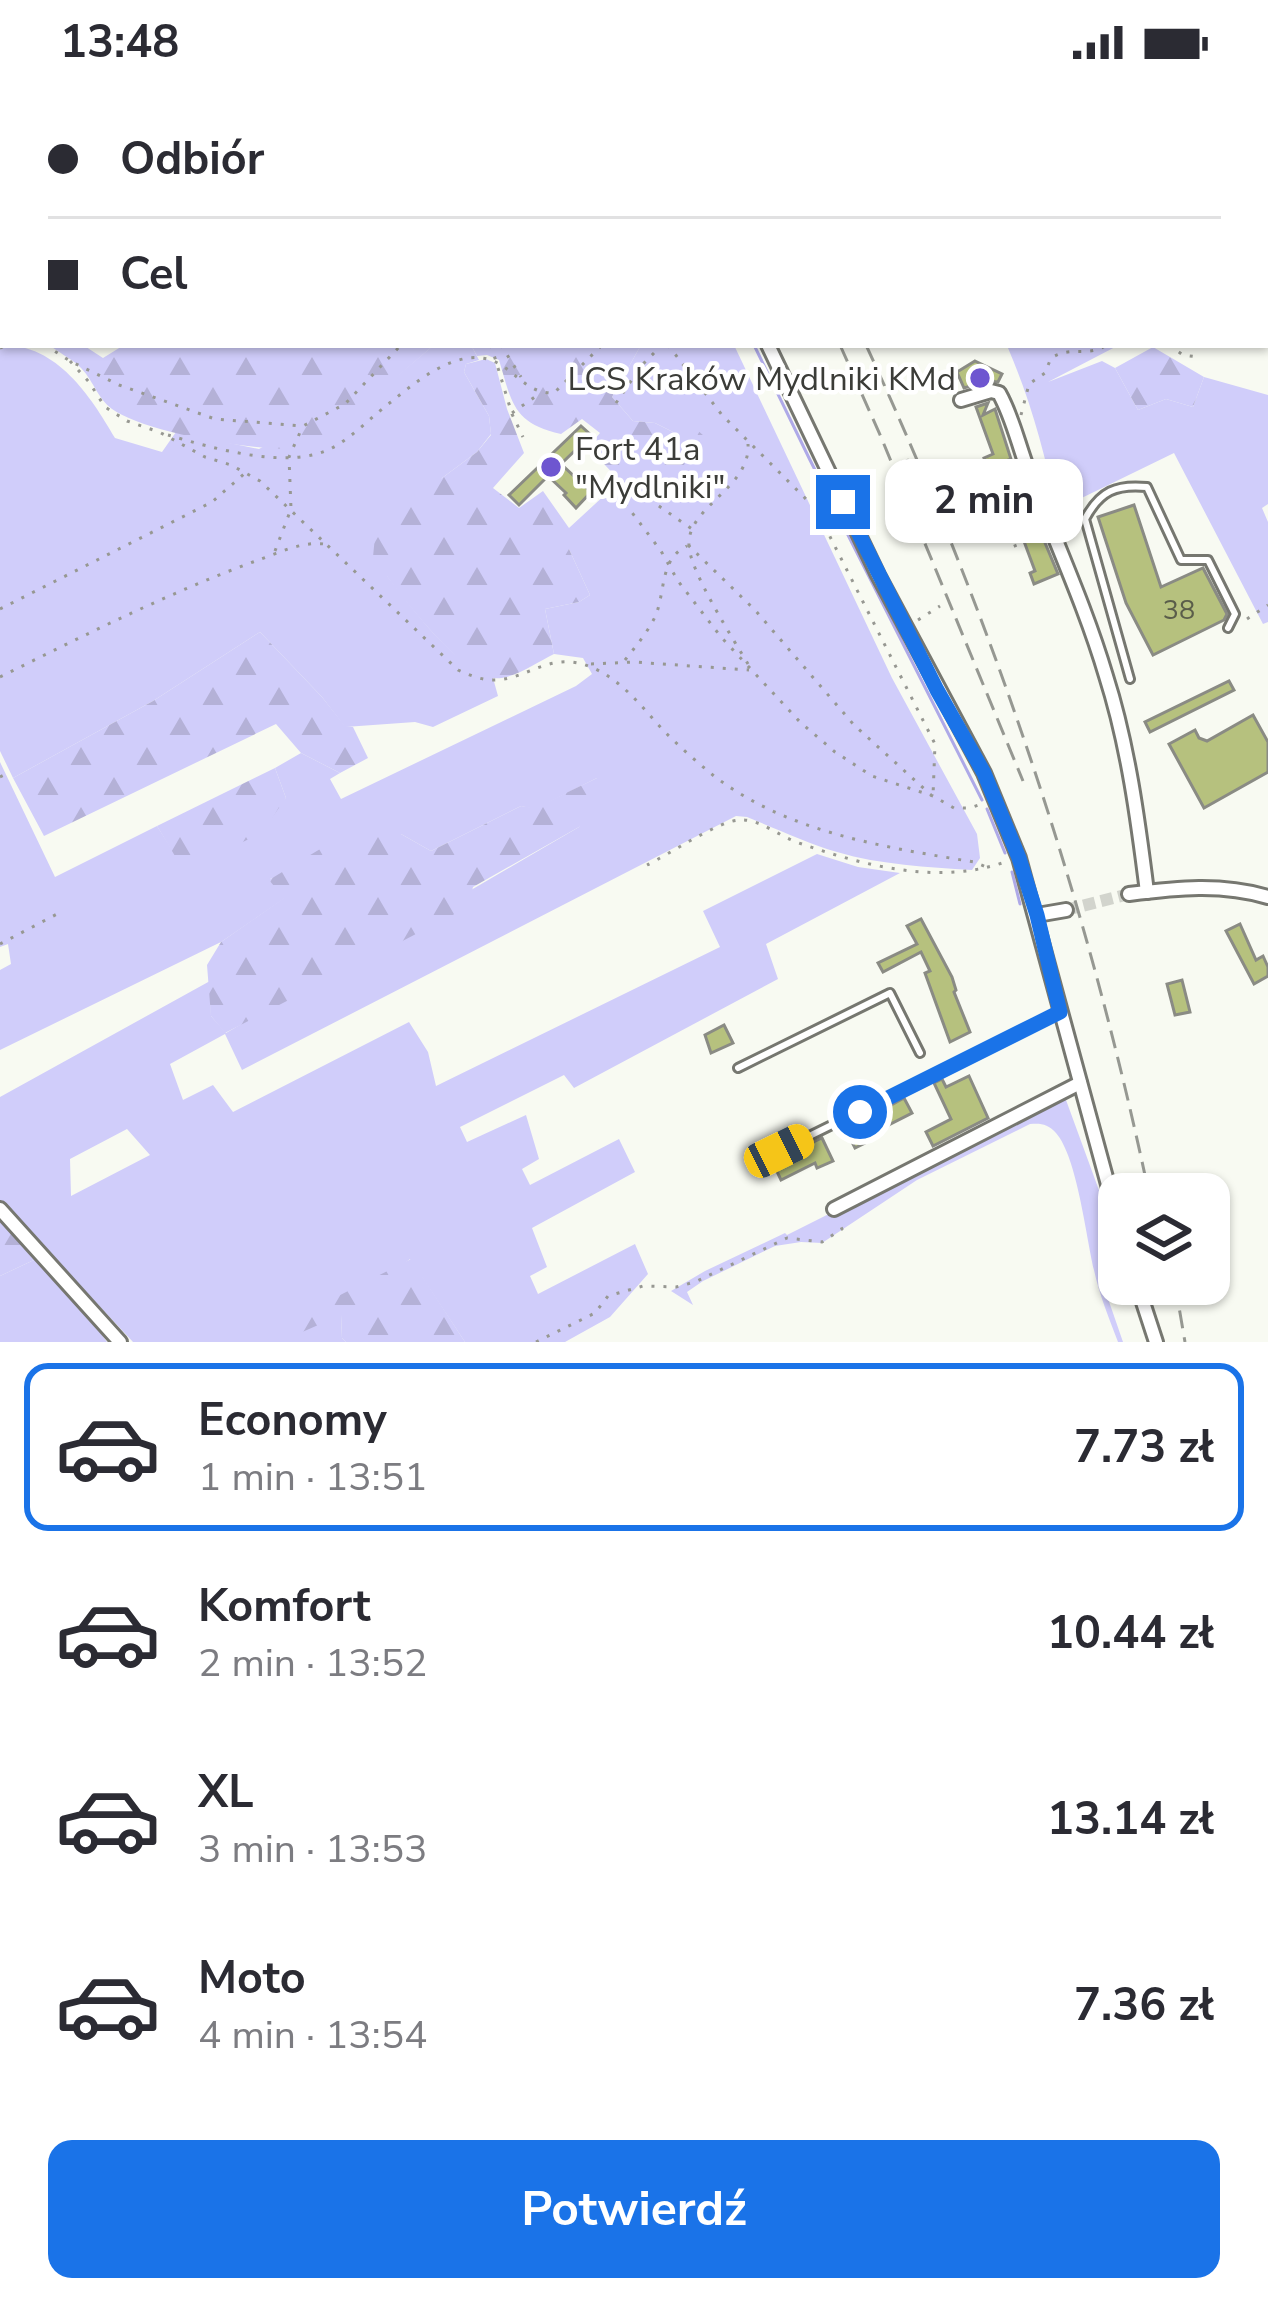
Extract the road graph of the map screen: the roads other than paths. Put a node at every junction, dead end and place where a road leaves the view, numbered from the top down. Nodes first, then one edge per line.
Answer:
1 (769, 348) edge
2 (961, 400) dead end
3 (1228, 628) dead end
4 (1130, 680) dead end
5 (1124, 713) dead end
6 (1119, 728) junction
7 (1147, 892) junction
8 (1129, 894) tunnel mouth
9 (1268, 897) edge
10 (1066, 910) tunnel mouth
11 (1037, 915) junction
12 (1060, 1012) junction
13 (920, 1053) dead end
14 (738, 1068) dead end
15 (1080, 1083) junction
16 (779, 1151) dead end
17 (1105, 1173) edge
18 (833, 1209) road end
19 (0, 1210) edge
20 (1144, 1305) edge
21 (120, 1342) edge
22 (1156, 1342) edge

1 - 11 street
2 - 6 street
3 - 4 lane
5 - 6 lane
6 - 7 street
7 - 8 street
7 - 9 street
10 - 11 street
11 - 12 street
12 - 15 street
12 - 16 lane
13 - 14 lane
15 - 17 street
15 - 18 street
19 - 21 street
20 - 22 street

